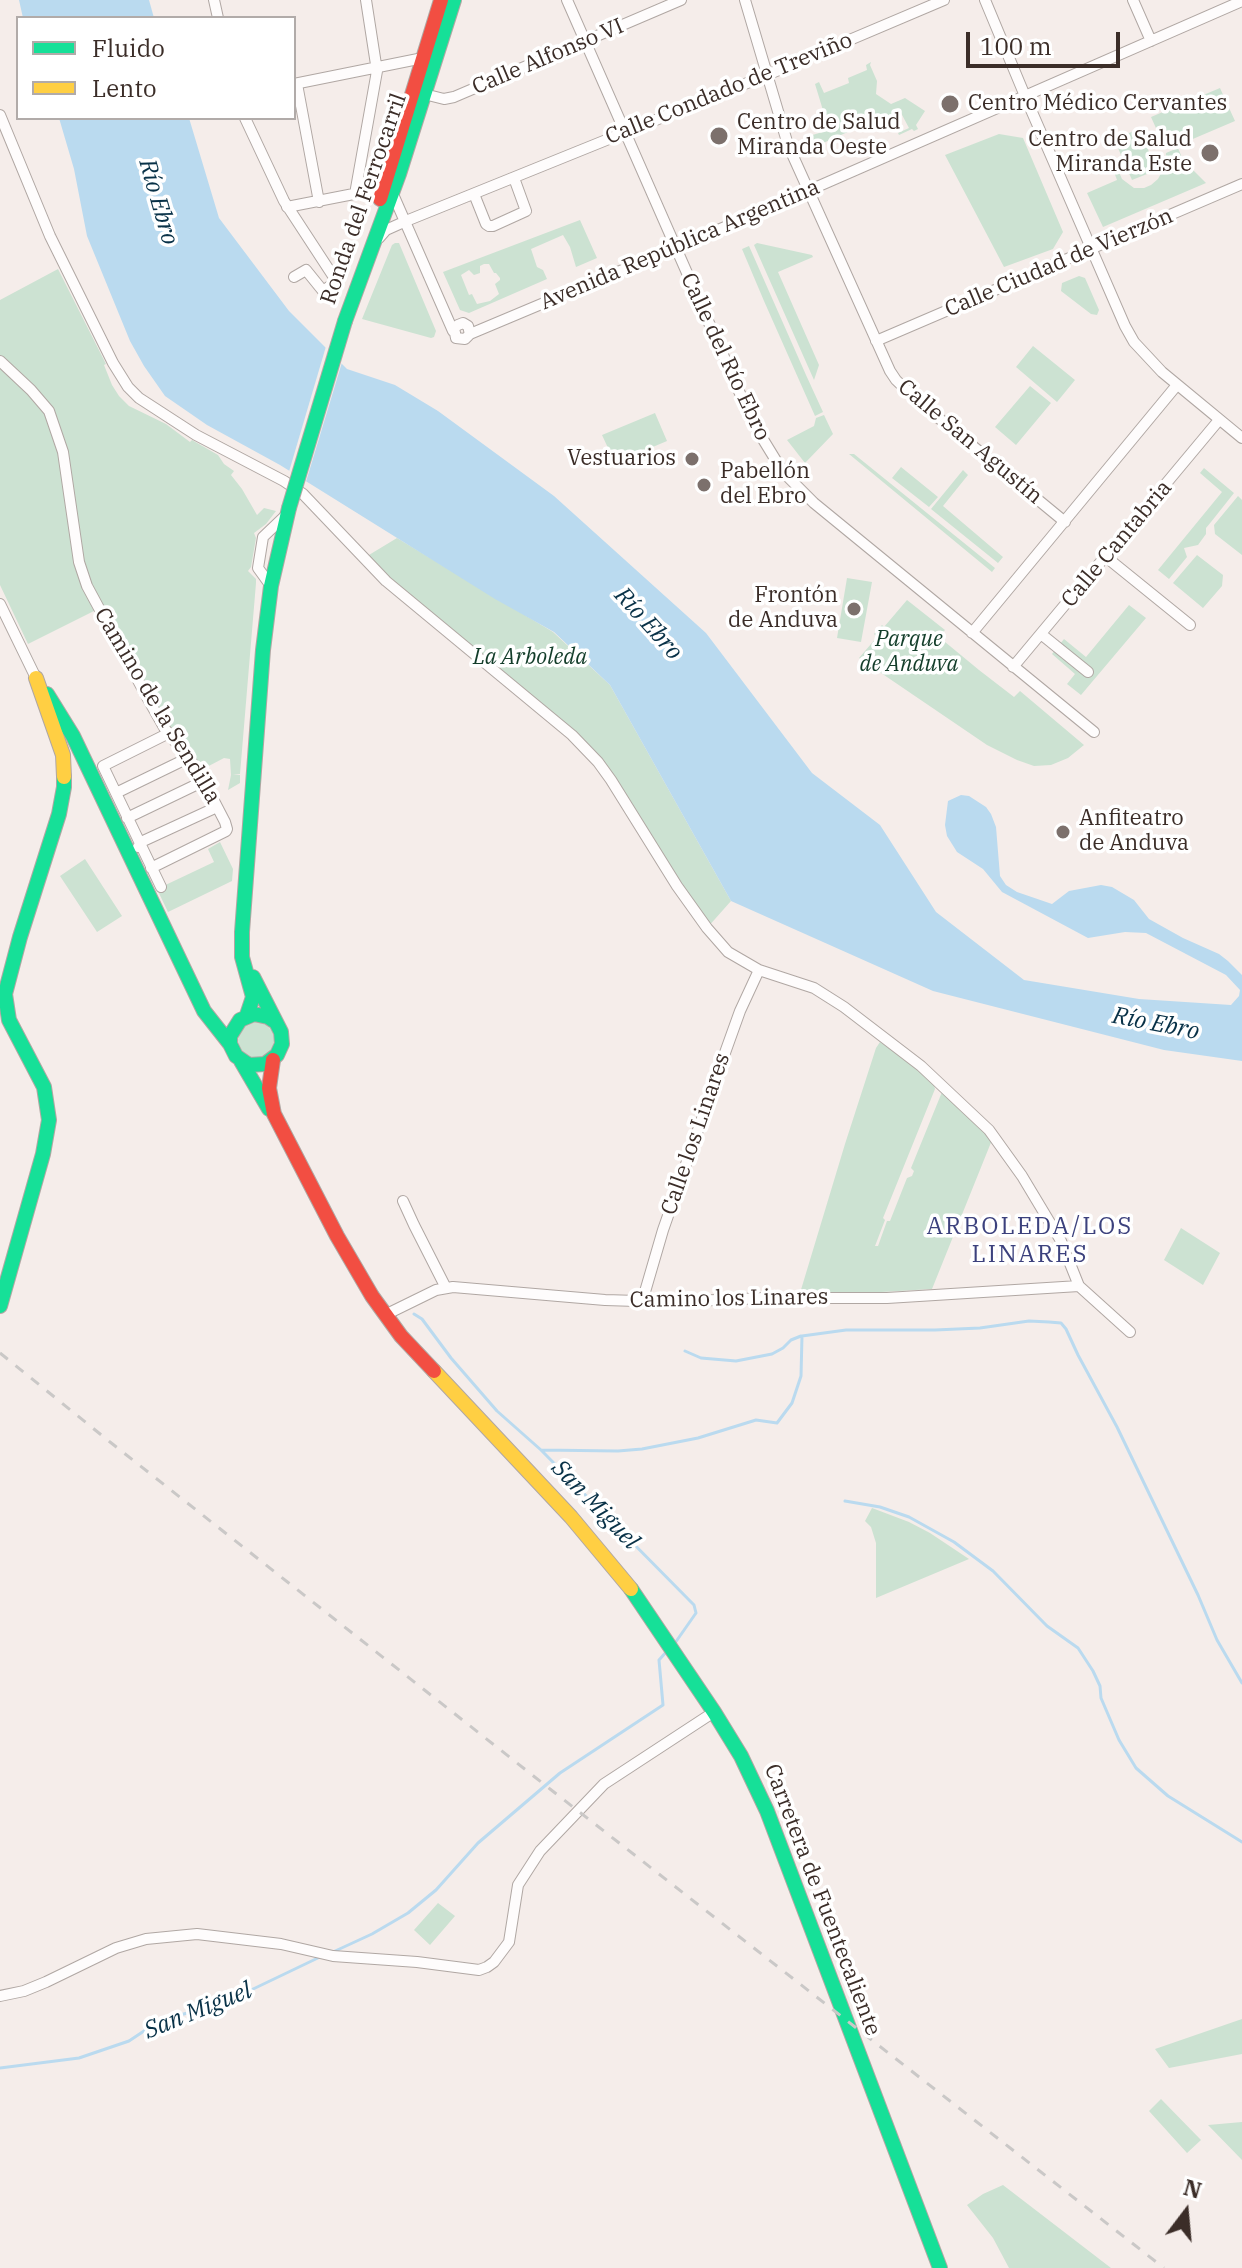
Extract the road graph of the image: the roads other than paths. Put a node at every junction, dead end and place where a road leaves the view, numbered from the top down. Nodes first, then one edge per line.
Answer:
1 (366, 0) edge
2 (441, 0) edge
3 (454, 0) edge
4 (567, 0) edge
5 (681, 0) edge
6 (745, 0) edge
7 (944, 0) edge
8 (985, 0) edge
9 (1133, 0) edge
10 (1242, 1) edge
11 (585, 41) junction
12 (1151, 41) junction
13 (423, 58) junction
14 (376, 66) junction
15 (767, 75) junction
16 (296, 84) edge
17 (419, 93) junction
18 (1025, 96) junction
19 (0, 115) edge
20 (246, 120) edge
21 (624, 132) junction
22 (514, 178) junction
23 (1242, 184) edge
24 (388, 191) junction
25 (808, 191) junction
26 (355, 194) junction
27 (474, 194) junction
28 (319, 202) junction
29 (287, 207) junction
30 (406, 221) junction
31 (375, 242) junction
32 (676, 248) junction
33 (1092, 248) junction
34 (294, 277) dead end
35 (345, 321) junction
36 (876, 341) junction
37 (0, 361) edge
38 (1177, 385) junction
39 (1219, 420) junction
40 (1242, 438) edge
41 (288, 511) junction
42 (1065, 522) junction
43 (261, 545) junction
44 (276, 556) junction
45 (1106, 557) junction
46 (259, 560) junction
47 (271, 586) junction
48 (0, 604) edge
49 (1190, 625) dead end
50 (972, 633) junction
51 (1041, 634) junction
52 (1013, 667) junction
53 (1088, 672) dead end
54 (36, 678) junction
55 (1094, 732) dead end
56 (169, 733) junction
57 (188, 758) junction
58 (204, 781) junction
59 (116, 793) junction
60 (217, 807) junction
61 (127, 818) junction
62 (238, 822) junction
63 (141, 842) junction
64 (126, 846) junction
65 (151, 868) junction
66 (161, 887) dead end
67 (245, 967) junction
68 (759, 970) junction
69 (204, 1011) junction
70 (242, 1019) junction
71 (274, 1021) junction
72 (230, 1044) junction
73 (273, 1060) junction
74 (241, 1061) junction
75 (274, 1114) junction
76 (403, 1201) dead end
77 (1079, 1286) junction
78 (446, 1288) junction
79 (642, 1302) junction
80 (0, 1306) edge
81 (385, 1315) junction
82 (1130, 1332) dead end
83 (714, 1712) junction
84 (0, 1996) edge
85 (940, 2268) edge

1 - 14 street
2 - 13 main road, Ronda del Ferrocarril
3 - 17 main road, Ronda del Ferrocarril
4 - 11 street, Calle del Río Ebro
5 - 11 street, Calle Alfonso VI
6 - 15 street, Calle San Agustín
7 - 15 street, Calle Condado de Treviño
8 - 18 street
9 - 12 street
10 - 12 street, Avenida República Argentina
11 - 17 street, Calle Alfonso VI
11 - 21 street, Calle del Río Ebro
12 - 18 street, Avenida República Argentina
13 - 14 street
13 - 17 main road, Ronda del Ferrocarril
14 - 16 street
14 - 26 street
15 - 21 street, Calle Condado de Treviño
15 - 25 street, Calle San Agustín
16 - 28 street
17 - 24 main road, Ronda del Ferrocarril
18 - 25 street, Avenida República Argentina
18 - 33 street
19 - 68 street
20 - 29 street
21 - 22 street, Calle Condado de Treviño
21 - 32 street, Calle del Río Ebro
22 - 27 street, Calle Condado de Treviño
22 - 27 street
23 - 33 street, Calle Ciudad de Vierzón
24 - 26 street
24 - 30 street
24 - 31 main road, Ronda del Ferrocarril
24 - 35 main road, Ronda del Ferrocarril
25 - 32 street, Avenida República Argentina
25 - 36 street, Calle San Agustín
26 - 28 street
27 - 30 street, Calle Condado de Treviño
28 - 29 street
29 - 34 street
30 - 31 street, Calle Condado de Treviño
30 - 32 street, Avenida República Argentina
31 - 35 main road, Ronda del Ferrocarril
32 - 50 street, Calle del Río Ebro
33 - 36 street, Calle Ciudad de Vierzón
33 - 38 street
35 - 41 main road, bridge
36 - 42 street, Calle San Agustín
37 - 56 street, Camino de la Sendilla
38 - 39 street
38 - 42 street
39 - 40 street
39 - 45 street, Calle Cantabria
41 - 43 street
41 - 44 main road
42 - 50 street
43 - 44 street
43 - 46 street
44 - 46 street
44 - 47 main road
45 - 49 street
45 - 51 street, Calle Cantabria
46 - 47 street
47 - 62 main road
48 - 54 street
50 - 52 street, Calle del Río Ebro
51 - 52 street, Calle Cantabria
51 - 53 street
52 - 55 street, Calle del Río Ebro
54 - 64 main road
54 - 80 main road
56 - 57 street, Camino de la Sendilla
56 - 59 street
57 - 58 street, Camino de la Sendilla
57 - 59 street
58 - 60 street, Camino de la Sendilla
58 - 61 street
59 - 61 street
60 - 62 street, Camino de la Sendilla
60 - 63 street
61 - 63 street
62 - 65 street
62 - 67 main road
63 - 64 street
63 - 65 street
64 - 69 main road
65 - 66 street
67 - 70 main road
67 - 71 main road
68 - 77 street
68 - 79 street, Calle los Linares
69 - 70 main road
69 - 72 main road
70 - 71 main road
70 - 72 main road
71 - 73 main road
72 - 74 main road
73 - 74 main road
73 - 75 main road
74 - 75 main road, Carretera de Fuentecaliente
75 - 81 main road, Carretera de Fuentecaliente
76 - 78 street
77 - 79 street, Camino los Linares
77 - 82 street
78 - 79 street, Camino los Linares
78 - 81 street, Camino los Linares
81 - 83 main road, Carretera de Fuentecaliente
83 - 84 street
83 - 85 main road, Carretera de Fuentecaliente

